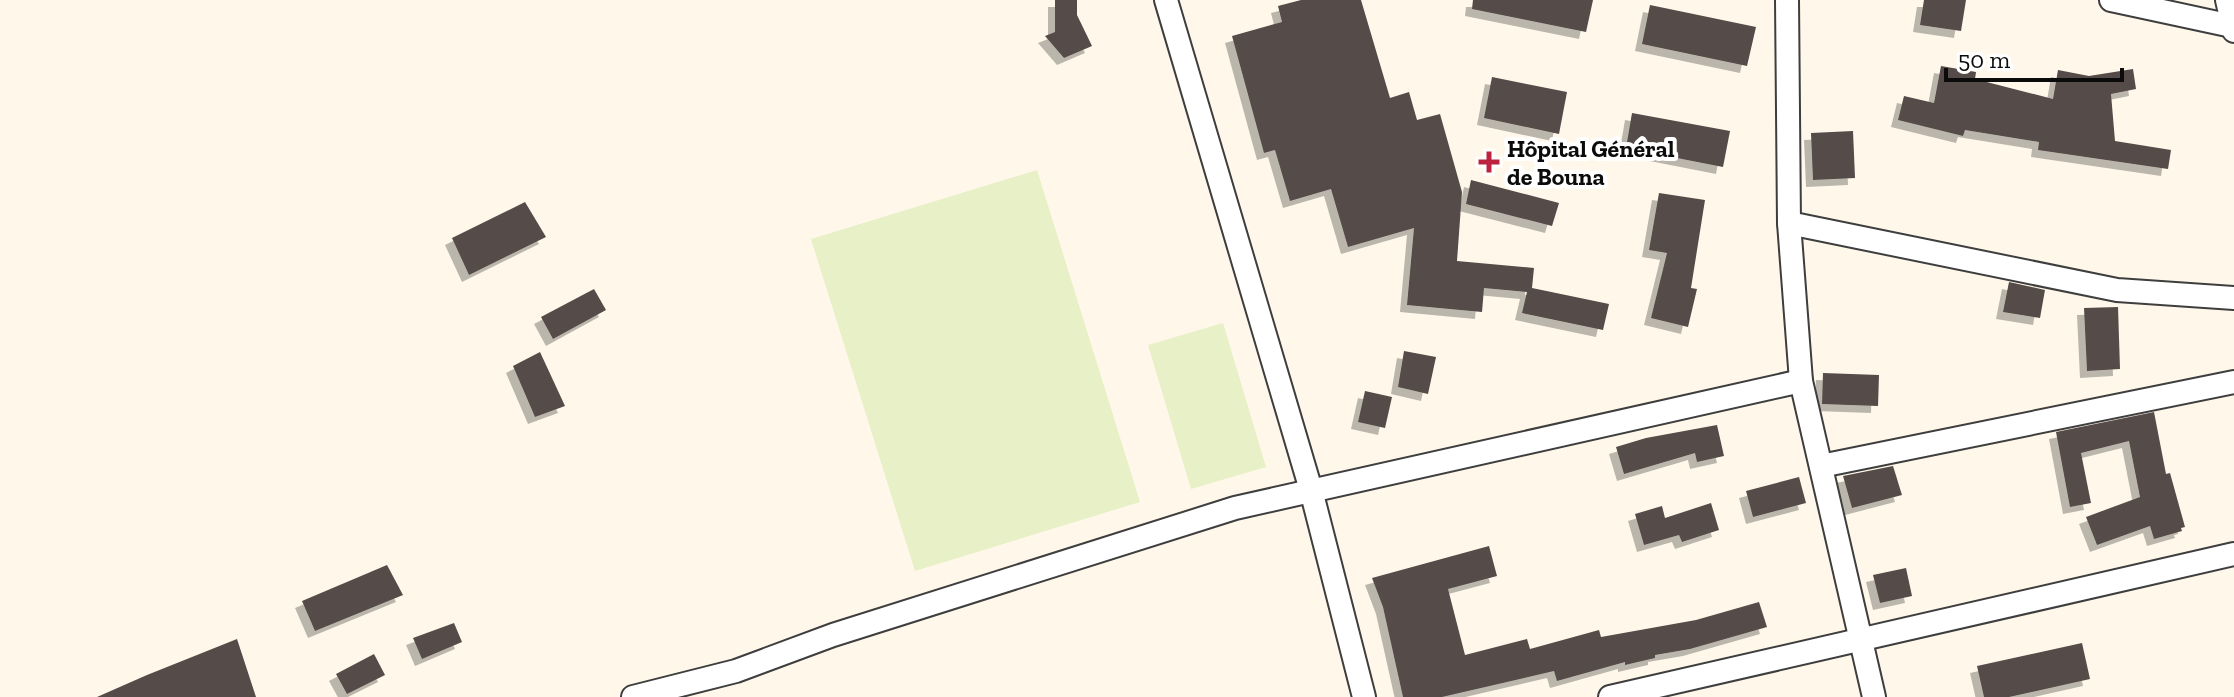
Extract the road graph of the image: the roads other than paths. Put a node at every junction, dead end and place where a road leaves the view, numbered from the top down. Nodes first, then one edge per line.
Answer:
1 (1166, 0) edge
2 (1787, 0) edge
3 (2111, 0) edge
4 (2227, 0) edge
5 (2233, 28) edge
6 (1789, 223) junction
7 (2234, 298) edge
8 (1801, 381) junction
9 (2234, 382) edge
10 (1821, 466) junction
11 (1311, 490) junction
12 (2234, 554) edge
13 (1861, 641) junction
14 (633, 697) edge
15 (1364, 697) edge
16 (1610, 697) edge
17 (1874, 697) edge

1 - 11 street
2 - 6 street
3 - 5 street
4 - 5 street
6 - 7 street
6 - 8 street
8 - 10 street
8 - 11 street
9 - 10 street
10 - 13 street
11 - 14 street
11 - 15 street
12 - 13 street
13 - 16 street
13 - 17 street

